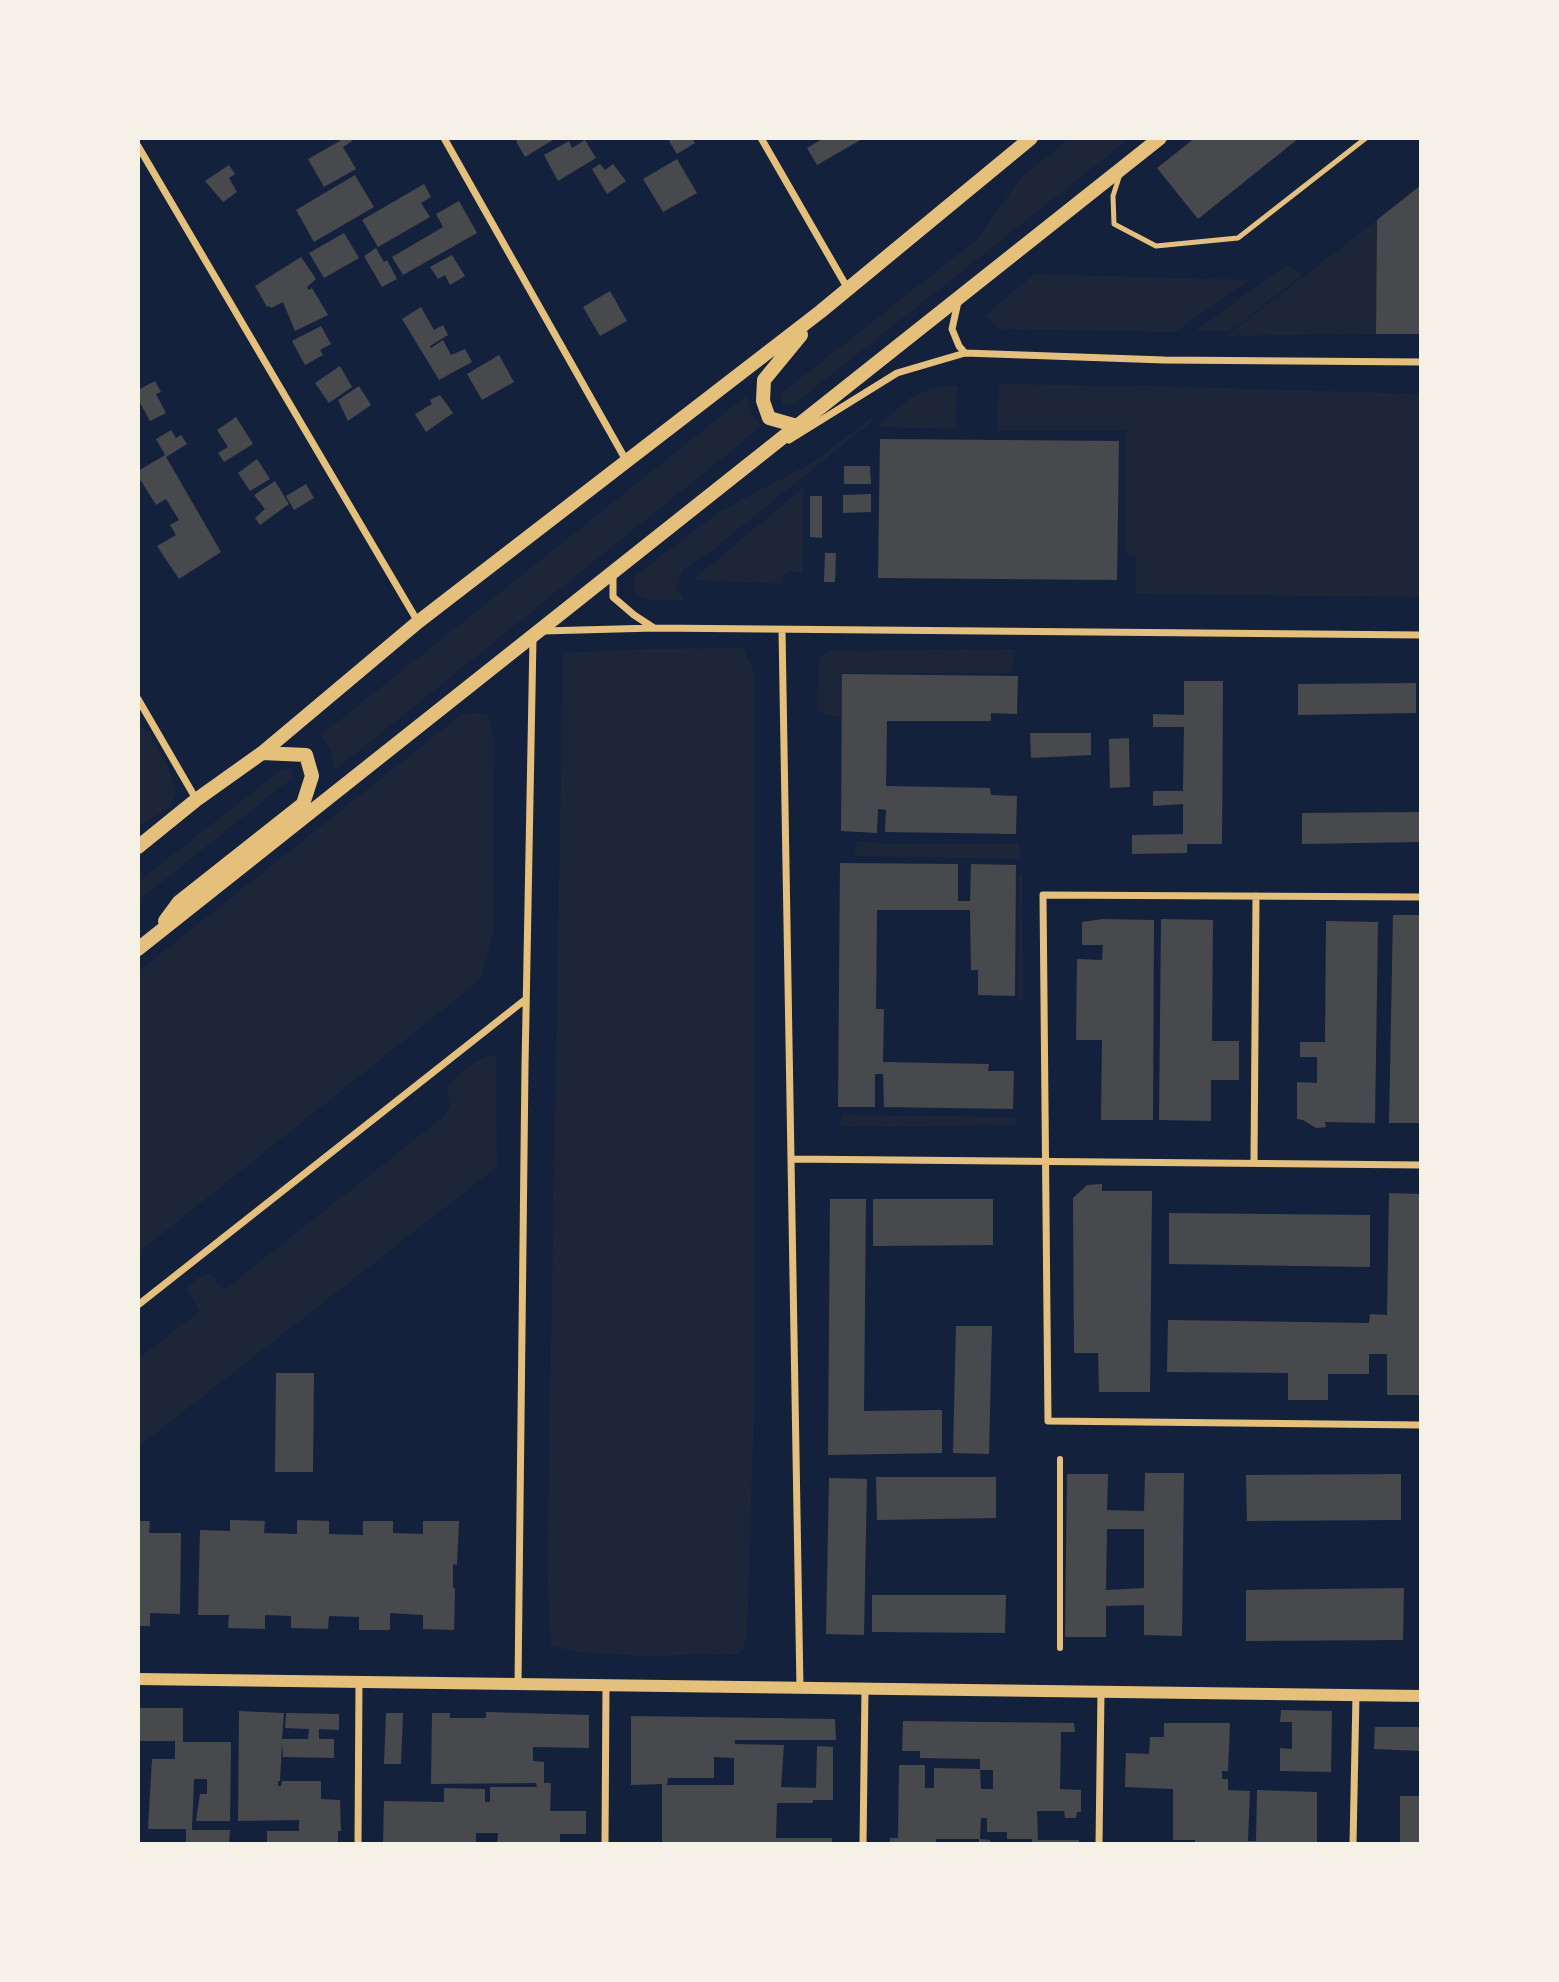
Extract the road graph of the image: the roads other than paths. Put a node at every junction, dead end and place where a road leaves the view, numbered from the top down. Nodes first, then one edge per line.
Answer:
1 (444, 138) edge
2 (761, 138) edge
3 (1031, 138) edge
4 (1160, 138) edge
5 (1366, 138) edge
6 (138, 146) edge
7 (1123, 167) junction
8 (848, 289) junction
9 (962, 295) junction
10 (820, 312) junction
11 (965, 353) junction
12 (1421, 362) edge
13 (797, 426) junction
14 (627, 462) junction
15 (747, 466) junction
16 (613, 572) junction
17 (418, 622) junction
18 (654, 628) junction
19 (782, 630) junction
20 (536, 634) junction
21 (1421, 635) edge
22 (138, 699) edge
23 (262, 753) junction
24 (196, 800) junction
25 (138, 847) edge
26 (1256, 896) junction
27 (1421, 897) edge
28 (151, 939) junction
29 (138, 949) edge
30 (526, 999) junction
31 (791, 1159) junction
32 (1045, 1162) junction
33 (1254, 1163) junction
34 (1421, 1165) edge
35 (138, 1305) edge
36 (1421, 1426) edge
37 (1060, 1459) dead end
38 (1060, 1648) dead end
39 (138, 1679) edge
40 (359, 1682) junction
41 (518, 1684) junction
42 (606, 1685) junction
43 (800, 1688) junction
44 (865, 1689) junction
45 (1101, 1692) junction
46 (1356, 1695) junction
47 (1421, 1696) edge
48 (358, 1844) edge
49 (604, 1844) edge
50 (863, 1844) edge
51 (1099, 1844) edge
52 (1353, 1844) edge

1 - 14 street
2 - 8 street
3 - 8 main road
4 - 7 main road
5 - 7 lane
6 - 17 street
7 - 9 main road
8 - 10 main road
9 - 11 street
9 - 13 main road
10 - 13 main road
10 - 14 main road
11 - 12 street
11 - 15 street
13 - 15 main road
14 - 17 main road
15 - 16 main road
16 - 18 street
16 - 20 main road
17 - 23 main road
18 - 19 street
18 - 20 street
19 - 21 street
19 - 31 street
20 - 28 main road
20 - 30 street
22 - 24 street
23 - 24 main road
23 - 28 main road
24 - 25 main road
26 - 27 street
26 - 32 street
26 - 33 street
28 - 29 main road
30 - 35 street
30 - 41 street
31 - 32 street
31 - 43 street
32 - 33 street
32 - 36 street
33 - 34 street
37 - 38 street
39 - 40 street
40 - 41 street
40 - 48 street
41 - 42 street
42 - 43 street
42 - 49 street
43 - 44 street
44 - 45 street
44 - 50 street
45 - 46 street
45 - 51 street
46 - 47 street
46 - 52 street

